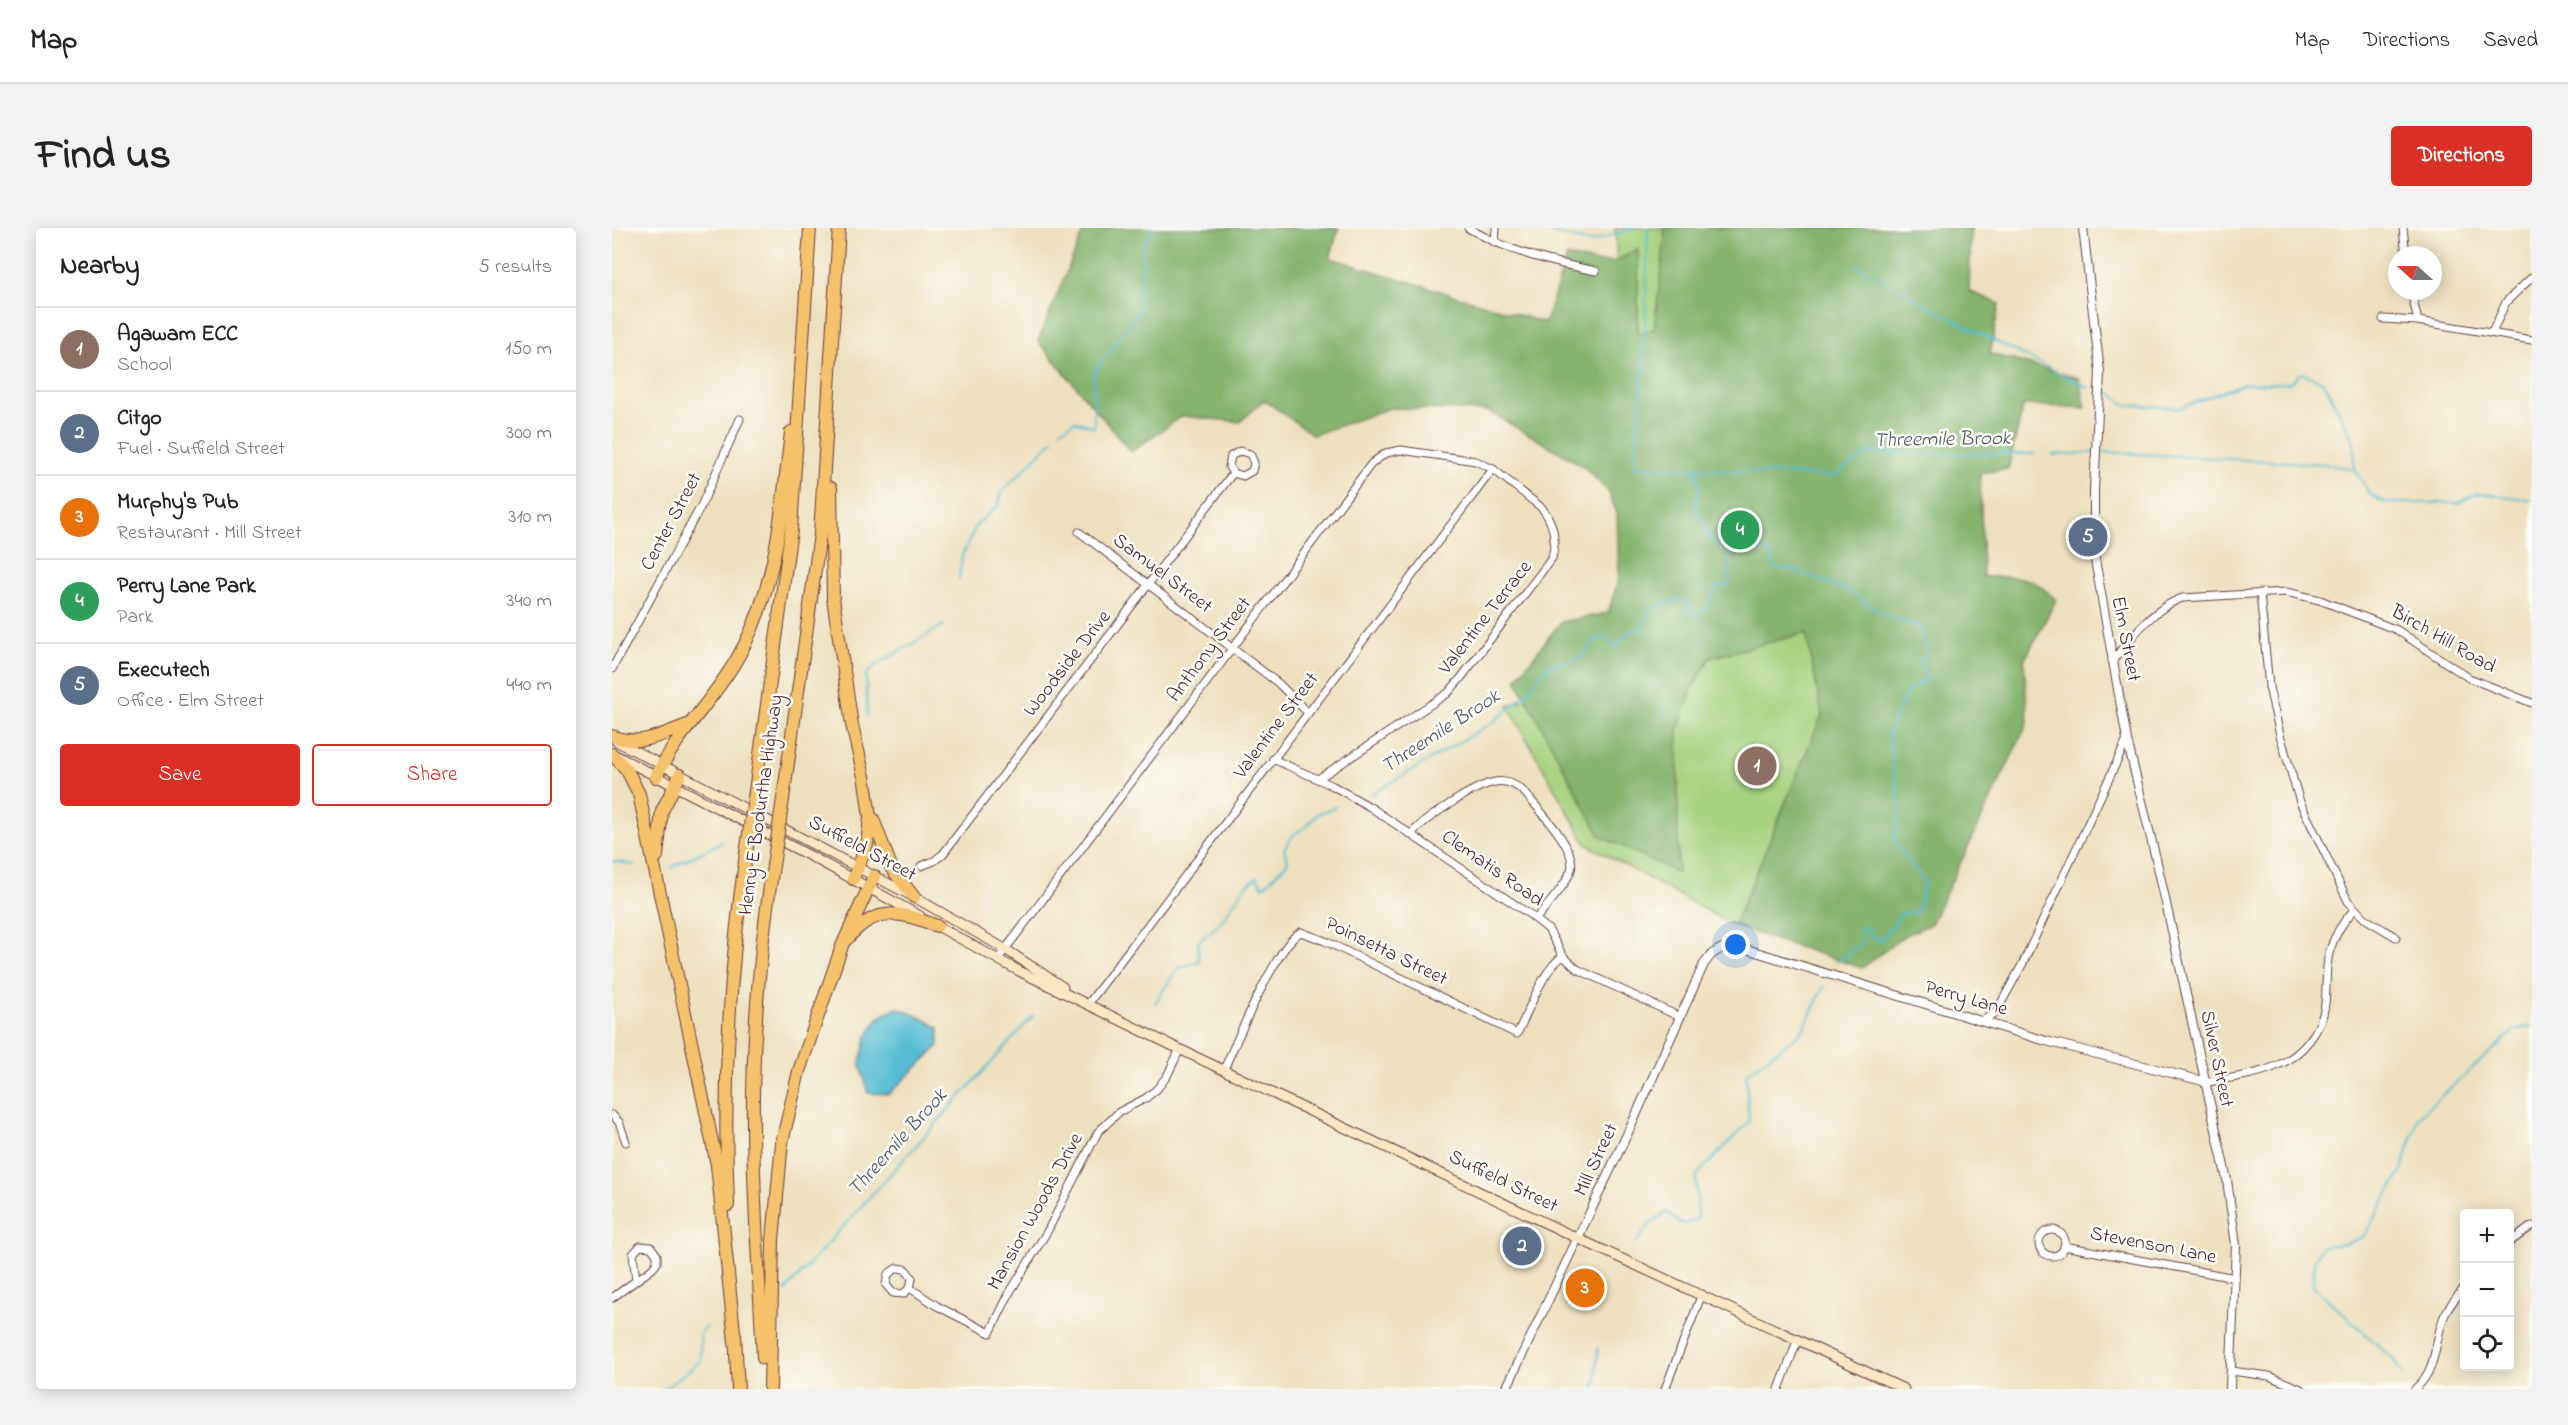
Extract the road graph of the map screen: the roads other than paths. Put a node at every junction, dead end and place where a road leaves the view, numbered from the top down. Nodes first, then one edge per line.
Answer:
1 (810, 228) edge
2 (839, 228) edge
3 (1468, 228) edge
4 (1496, 228) edge
5 (2083, 228) edge
6 (2403, 228) edge
7 (1495, 243) junction
8 (2405, 246) edge
9 (1596, 271) dead end
10 (2532, 276) edge
11 (2412, 300) edge
12 (2383, 319) dead end
13 (2418, 321) junction
14 (805, 324) junction
15 (2492, 333) junction
16 (2532, 340) edge
17 (830, 386) junction
18 (740, 419) dead end
19 (1493, 469) junction
20 (1233, 473) dead end
21 (1079, 532) dead end
22 (1150, 584) junction
23 (2260, 593) junction
24 (1233, 648) junction
25 (2112, 661) junction
26 (612, 669) edge
27 (2532, 703) edge
28 (1308, 713) junction
29 (688, 725) junction
30 (612, 737) edge
31 (2127, 740) junction
32 (612, 754) edge
33 (1274, 759) junction
34 (662, 765) junction
35 (656, 777) junction
36 (1318, 779) junction
37 (676, 780) junction
38 (868, 800) junction
39 (1411, 834) junction
40 (921, 866) dead end
41 (855, 874) junction
42 (657, 878) junction
43 (872, 882) junction
44 (914, 897) junction
45 (2355, 910) junction
46 (1536, 919) junction
47 (936, 926) junction
48 (2396, 937) dead end
49 (842, 946) junction
50 (1005, 948) junction
51 (1722, 948) joint
52 (1563, 956) junction
53 (998, 959) junction
54 (1088, 1004) junction
55 (1680, 1017) junction
56 (1983, 1020) junction
57 (1180, 1049) junction
58 (1224, 1069) junction
59 (2203, 1082) junction
60 (612, 1115) edge
61 (626, 1142) dead end
62 (2532, 1226) edge
63 (1579, 1239) junction
64 (2514, 1239) edge
65 (2064, 1246) dead end
66 (2235, 1278) junction
67 (636, 1280) junction
68 (910, 1288) dead end
69 (2460, 1293) edge
70 (1702, 1294) junction
71 (612, 1298) edge
72 (1798, 1339) junction
73 (735, 1342) junction
74 (2231, 1371) junction
75 (738, 1389) edge
76 (765, 1389) edge
77 (770, 1389) edge
78 (1506, 1389) edge
79 (1665, 1389) edge
80 (1779, 1389) edge
81 (1904, 1389) edge
82 (2230, 1389) edge
83 (2301, 1389) edge
84 (2415, 1389) edge

1 - 14 highway, Henry E Bodurtha Highway
2 - 17 highway, Henry E Bodurtha Highway
3 - 7 street
4 - 7 street
5 - 25 street, Elm Street
6 - 8 street
7 - 9 street
10 - 15 street
11 - 13 street
12 - 13 street
13 - 15 street
14 - 29 highway
14 - 73 highway, Henry E Bodurtha Highway, bridge
15 - 16 street
17 - 38 highway
17 - 76 highway, Henry E Bodurtha Highway, bridge
18 - 26 street, Center Street
19 - 24 street, Anthony Street
19 - 28 street, Valentine Street
19 - 36 street, Valentine Terrace
20 - 22 street, Woodside Drive
21 - 22 street, Samuel Street
22 - 24 street, Samuel Street
22 - 40 street, Woodside Drive
23 - 25 street, Birch Hill Road
23 - 27 street, Birch Hill Road
23 - 45 street
24 - 28 street, Samuel Street
24 - 50 street, Anthony Street
25 - 31 street, Elm Street
28 - 33 street, Valentine Street
29 - 30 highway
29 - 34 highway
30 - 34 main road, Suffield Street
31 - 56 street
31 - 59 street, Silver Street
32 - 35 main road, Suffield Street
32 - 42 highway
33 - 36 street, Clematis Road
33 - 54 street, Valentine Street
34 - 35 highway
34 - 37 main road, Suffield Street
35 - 37 main road, Suffield Street
36 - 39 street, Clematis Road
37 - 41 main road, Suffield Street
37 - 42 highway
38 - 41 highway
38 - 44 highway
39 - 46 street, Clematis Road
39 - 46 street
41 - 43 main road, Suffield Street
42 - 73 highway
43 - 44 main road, Suffield Street
43 - 47 main road, Suffield Street
43 - 49 highway
44 - 50 main road, Suffield Street
45 - 48 street
45 - 59 street
46 - 52 street, Clematis Road
47 - 49 highway
47 - 53 main road, Suffield Street
49 - 77 highway
50 - 53 street, Anthony Street
50 - 54 main road, Suffield Street
51 - 55 street, Mill Street
51 - 56 street, Perry Lane
52 - 55 street, Clematis Road
52 - 58 street, Poinsetta Street
53 - 54 main road, Suffield Street
54 - 57 main road, Suffield Street
55 - 63 street, Mill Street
56 - 59 street, Perry Lane
57 - 58 main road, Suffield Street
57 - 68 street, Mansion Woods Drive
58 - 63 main road, Suffield Street
59 - 66 street, Silver Street
60 - 61 street
62 - 64 street
63 - 70 main road, Suffield Street
63 - 78 street, Mill Street
65 - 66 street, Stevenson Lane
66 - 74 street, Silver Street
67 - 67 street
67 - 71 street
69 - 84 street
70 - 72 main road, Suffield Street
70 - 79 street
72 - 80 street
72 - 81 main road, Suffield Street
73 - 75 highway, Henry E Bodurtha Highway
74 - 82 street, Silver Street
74 - 83 street

